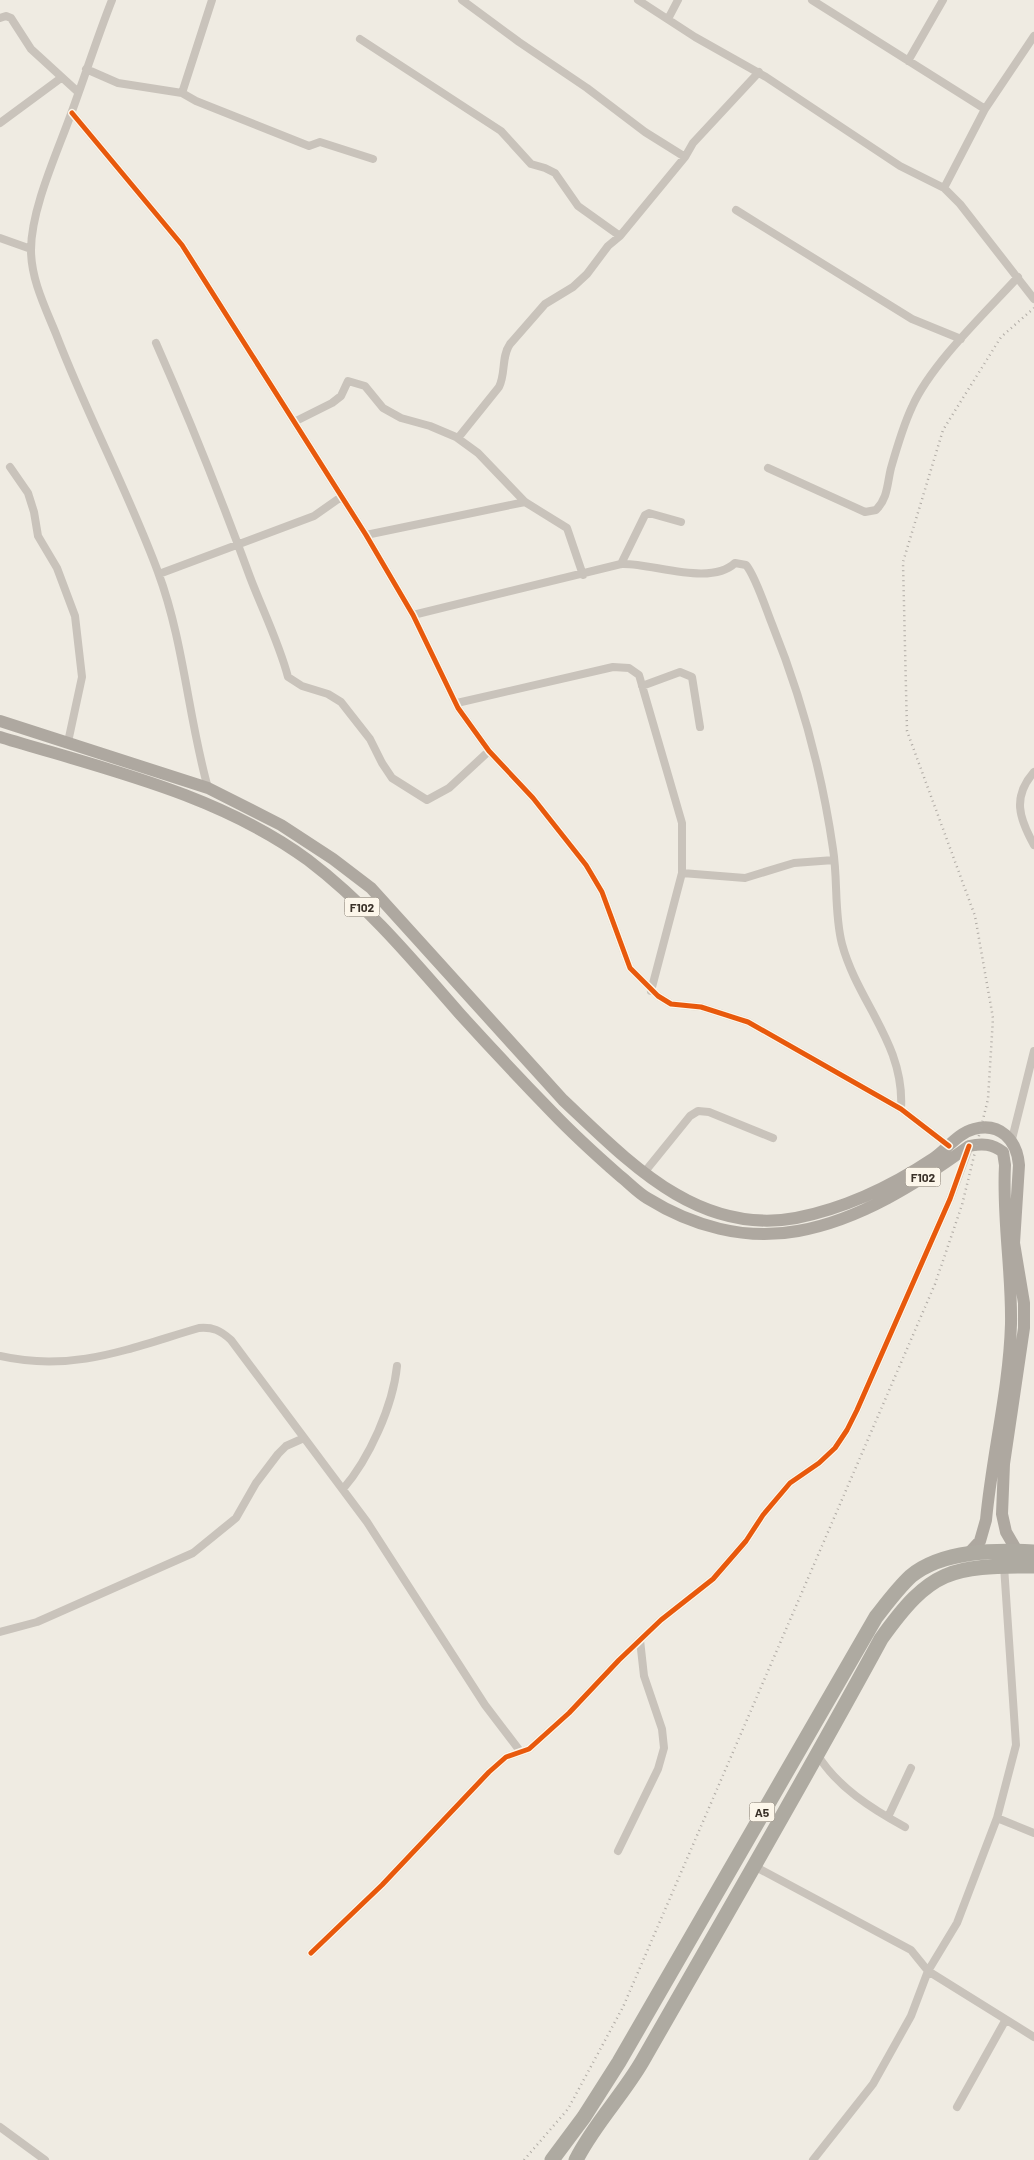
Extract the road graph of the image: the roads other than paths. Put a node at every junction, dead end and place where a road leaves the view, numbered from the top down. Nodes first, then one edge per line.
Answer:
1 (112, 0) edge
2 (212, 0) edge
3 (462, 0) edge
4 (638, 0) edge
5 (678, 0) edge
6 (812, 0) edge
7 (943, 0) edge
8 (0, 18) edge
9 (668, 19) junction
10 (1034, 36) edge
11 (360, 39) dead end
12 (908, 61) junction
13 (86, 69) junction
14 (759, 72) junction
15 (61, 78) junction
16 (78, 92) junction
17 (182, 93) junction
18 (985, 109) junction
19 (72, 113) junction
20 (0, 123) edge
21 (685, 157) junction
22 (373, 159) dead end
23 (944, 188) junction
24 (736, 210) dead end
25 (620, 236) junction
26 (0, 238) edge
27 (31, 250) junction
28 (1018, 277) junction
29 (1034, 299) edge
30 (961, 339) junction
31 (156, 343) dead end
32 (294, 422) junction
33 (458, 438) junction
34 (10, 468) dead end
35 (768, 468) dead end
36 (341, 497) junction
37 (524, 502) junction
38 (681, 522) dead end
39 (366, 535) junction
40 (238, 544) junction
41 (621, 564) junction
42 (159, 574) junction
43 (583, 575) junction
44 (413, 615) junction
45 (642, 686) junction
46 (457, 703) junction
47 (0, 721) edge
48 (700, 727) dead end
49 (0, 737) edge
50 (68, 742) junction
51 (489, 751) junction
52 (1034, 772) edge
53 (208, 788) junction
54 (1034, 845) edge
55 (834, 860) junction
56 (682, 873) junction
57 (651, 991) junction
58 (1034, 1051) edge
59 (901, 1109) junction
60 (773, 1138) dead end
61 (1012, 1139) junction
62 (949, 1146) junction
63 (969, 1146) junction
64 (644, 1174) junction
65 (656, 1183) junction
66 (644, 1197) junction
67 (0, 1356) edge
68 (397, 1366) dead end
69 (304, 1438) junction
70 (343, 1489) junction
71 (1017, 1551) junction
72 (1034, 1552) edge
73 (968, 1554) junction
74 (1004, 1566) junction
75 (1034, 1566) edge
76 (0, 1632) edge
77 (640, 1640) junction
78 (836, 1682) junction
79 (853, 1690) junction
80 (520, 1751) junction
81 (817, 1754) junction
82 (911, 1768) dead end
83 (888, 1817) junction
84 (997, 1818) junction
85 (905, 1827) dead end
86 (1034, 1833) edge
87 (618, 1851) dead end
88 (754, 1866) junction
89 (311, 1953) dead end
90 (928, 1971) junction
91 (1005, 2021) junction
92 (1034, 2037) edge
93 (958, 2107) dead end
94 (0, 2127) edge
95 (45, 2160) edge
96 (552, 2160) edge
97 (576, 2160) edge
98 (813, 2160) edge

1 - 13 street
2 - 17 street
3 - 21 street
4 - 9 street
5 - 9 street
6 - 12 street
7 - 12 street
8 - 15 street
9 - 14 street
10 - 18 street
11 - 25 street
12 - 18 street
13 - 16 street
13 - 17 street
14 - 21 street
14 - 23 street
15 - 16 street
15 - 20 street
16 - 19 street
17 - 22 street
18 - 23 street
19 - 27 street
19 - 32 street
21 - 25 street
23 - 28 street
24 - 30 street
25 - 33 street
26 - 27 street
27 - 42 street
28 - 29 street
28 - 30 street
30 - 35 street
31 - 40 street
32 - 33 street
32 - 36 street
33 - 37 street
34 - 50 street
36 - 39 street
36 - 40 street
37 - 39 street
37 - 43 street
38 - 41 street
39 - 44 street
40 - 42 street
40 - 51 street
41 - 43 street
41 - 55 street
42 - 53 street
43 - 44 street
44 - 46 street
45 - 46 street
45 - 48 street
45 - 56 street
46 - 51 street
47 - 50 main road, F102
49 - 66 main road, F102
50 - 53 main road, F102
51 - 57 street
52 - 54 street
53 - 64 main road, F102
55 - 56 street
55 - 59 street
56 - 57 street
57 - 59 street
58 - 61 street
59 - 62 street
60 - 64 street
61 - 62 main road, F102
61 - 71 main road
62 - 65 main road, F102
63 - 66 main road, F102
63 - 73 main road
63 - 77 street
64 - 65 main road, F102
65 - 66 main road
67 - 69 street
68 - 70 street
69 - 70 street
69 - 76 street
70 - 80 street
71 - 72 highway, A5
71 - 73 highway, A5
73 - 78 highway, A5
74 - 75 highway, A5
74 - 79 highway, A5
74 - 84 street
77 - 80 street
77 - 87 street
78 - 79 highway
78 - 96 highway, A5
79 - 81 highway, A5
80 - 89 street
81 - 83 street
81 - 88 highway, A5
82 - 83 street
83 - 85 street
84 - 86 street
84 - 90 street
88 - 90 street
88 - 97 highway, A5
90 - 91 street
90 - 98 street
91 - 92 street
91 - 93 street
94 - 95 street

